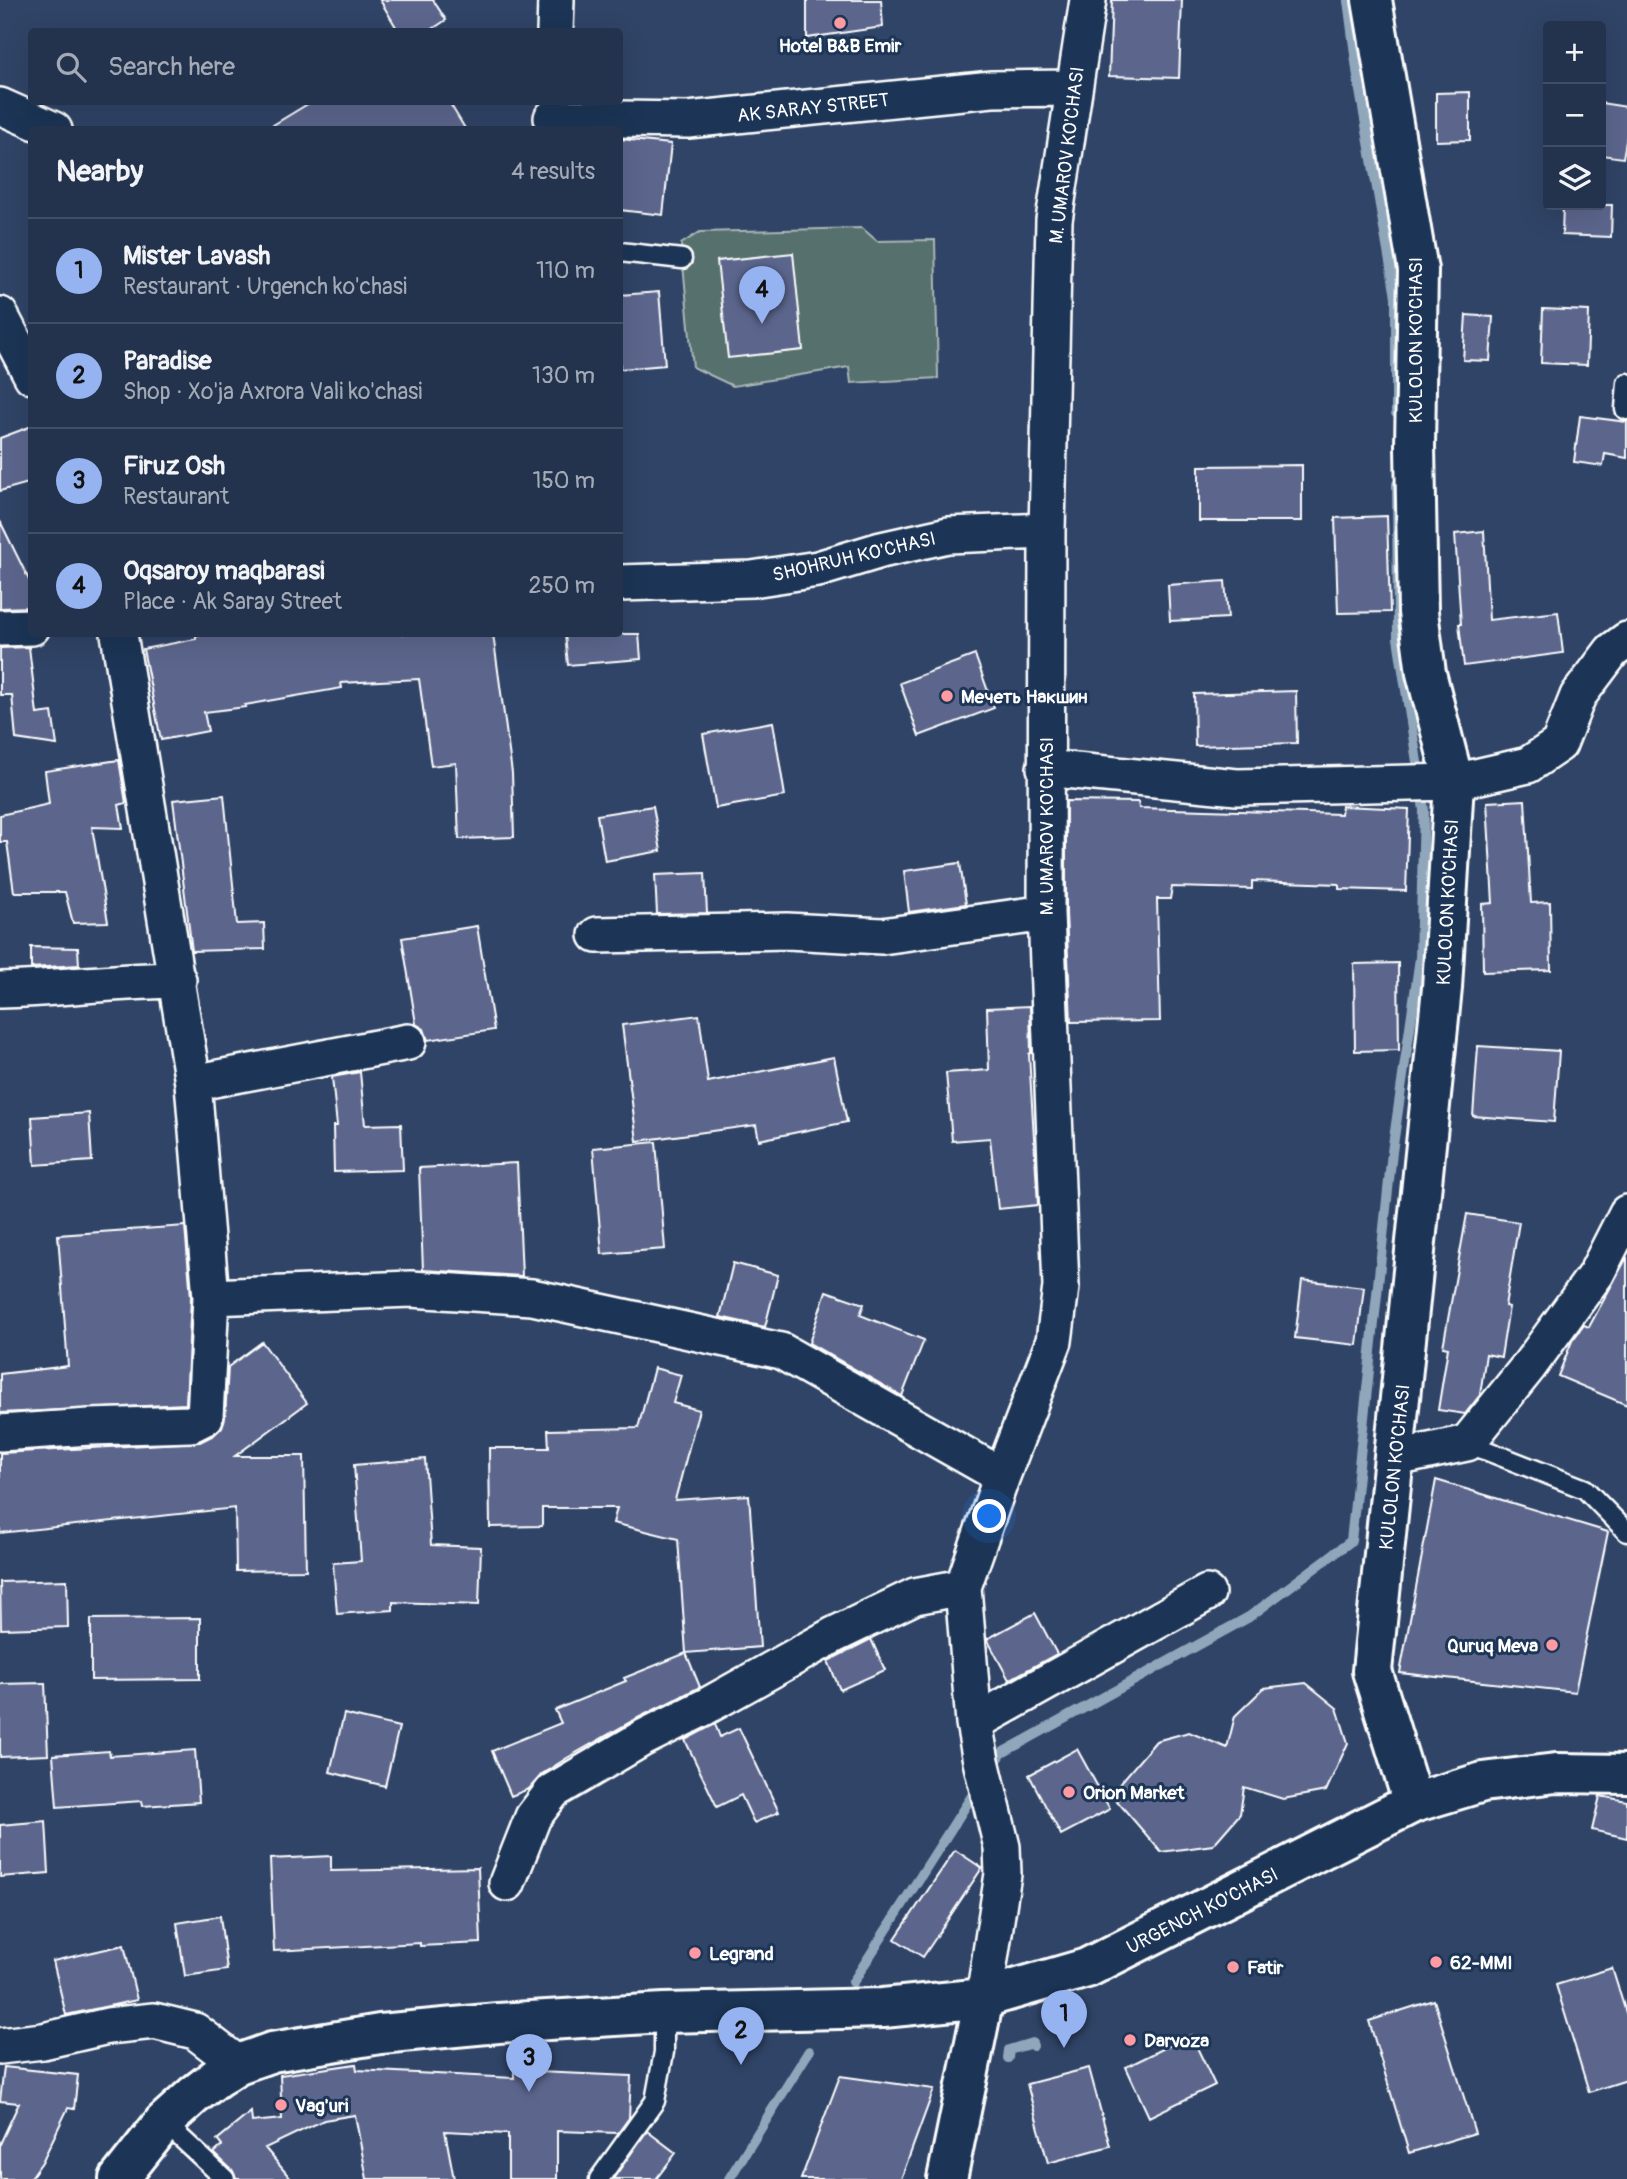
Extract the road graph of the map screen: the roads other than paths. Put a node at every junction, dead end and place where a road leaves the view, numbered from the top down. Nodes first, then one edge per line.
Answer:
1 (556, 0) edge
2 (1088, 0) edge
3 (1372, 0) edge
4 (555, 28) edge
5 (1074, 88) junction
6 (0, 106) edge
7 (551, 116) edge
8 (45, 126) edge
9 (623, 252) edge
10 (682, 259) dead end
11 (0, 315) edge
12 (28, 368) edge
13 (1627, 383) edge
14 (1627, 410) edge
15 (1047, 531) junction
16 (623, 583) edge
17 (28, 626) edge
18 (0, 628) edge
19 (120, 637) edge
20 (1627, 640) edge
21 (1045, 768) junction
22 (1431, 783) junction
23 (1046, 913) junction
24 (597, 935) dead end
25 (178, 980) junction
26 (0, 990) edge
27 (408, 1042) dead end
28 (193, 1083) junction
29 (1627, 1213) edge
30 (211, 1297) junction
31 (0, 1433) edge
32 (1467, 1443) junction
33 (1395, 1458) junction
34 (1002, 1476) junction
35 (1627, 1532) edge
36 (963, 1587) junction
37 (1207, 1593) dead end
38 (974, 1723) junction
39 (1627, 1774) edge
40 (1413, 1803) junction
41 (507, 1883) dead end
42 (984, 1998) junction
43 (664, 2013) junction
44 (0, 2046) edge
45 (238, 2064) junction
46 (164, 2122) junction
47 (119, 2179) edge
48 (225, 2179) edge
49 (599, 2179) edge
50 (947, 2179) edge

1 - 4 street
2 - 5 street, M. UMAROV KO'CHASI
3 - 22 main road, KULOLON KO'CHASI
5 - 7 street, AK SARAY STREET
5 - 15 street, M. UMAROV KO'CHASI
6 - 8 street
9 - 10 lane
11 - 12 street
13 - 14 lane
15 - 16 street, SHOHRUH KO'CHASI
15 - 21 street, M. UMAROV KO'CHASI
17 - 18 street
19 - 25 street
20 - 22 street
21 - 22 street
21 - 23 street, M. UMAROV KO'CHASI
22 - 33 main road, KULOLON KO'CHASI
23 - 24 street
23 - 34 street, M. UMAROV KO'CHASI
25 - 26 street
25 - 28 street
27 - 28 street
28 - 30 street
29 - 32 street
30 - 31 street
30 - 34 street
32 - 33 street
32 - 35 lane
33 - 40 main road, KULOLON KO'CHASI
34 - 36 street, M. UMAROV KO'CHASI
36 - 38 street
36 - 41 street
37 - 38 street
38 - 42 street
39 - 40 main road, URGENCH KO'CHASI
40 - 42 main road, URGENCH KO'CHASI
42 - 43 main road, URGENCH KO'CHASI
42 - 50 main road
43 - 45 main road, URGENCH KO'CHASI
43 - 49 lane
44 - 45 street
45 - 46 main road, URGENCH KO'CHASI
46 - 47 main road, URGENCH KO'CHASI
46 - 48 lane

